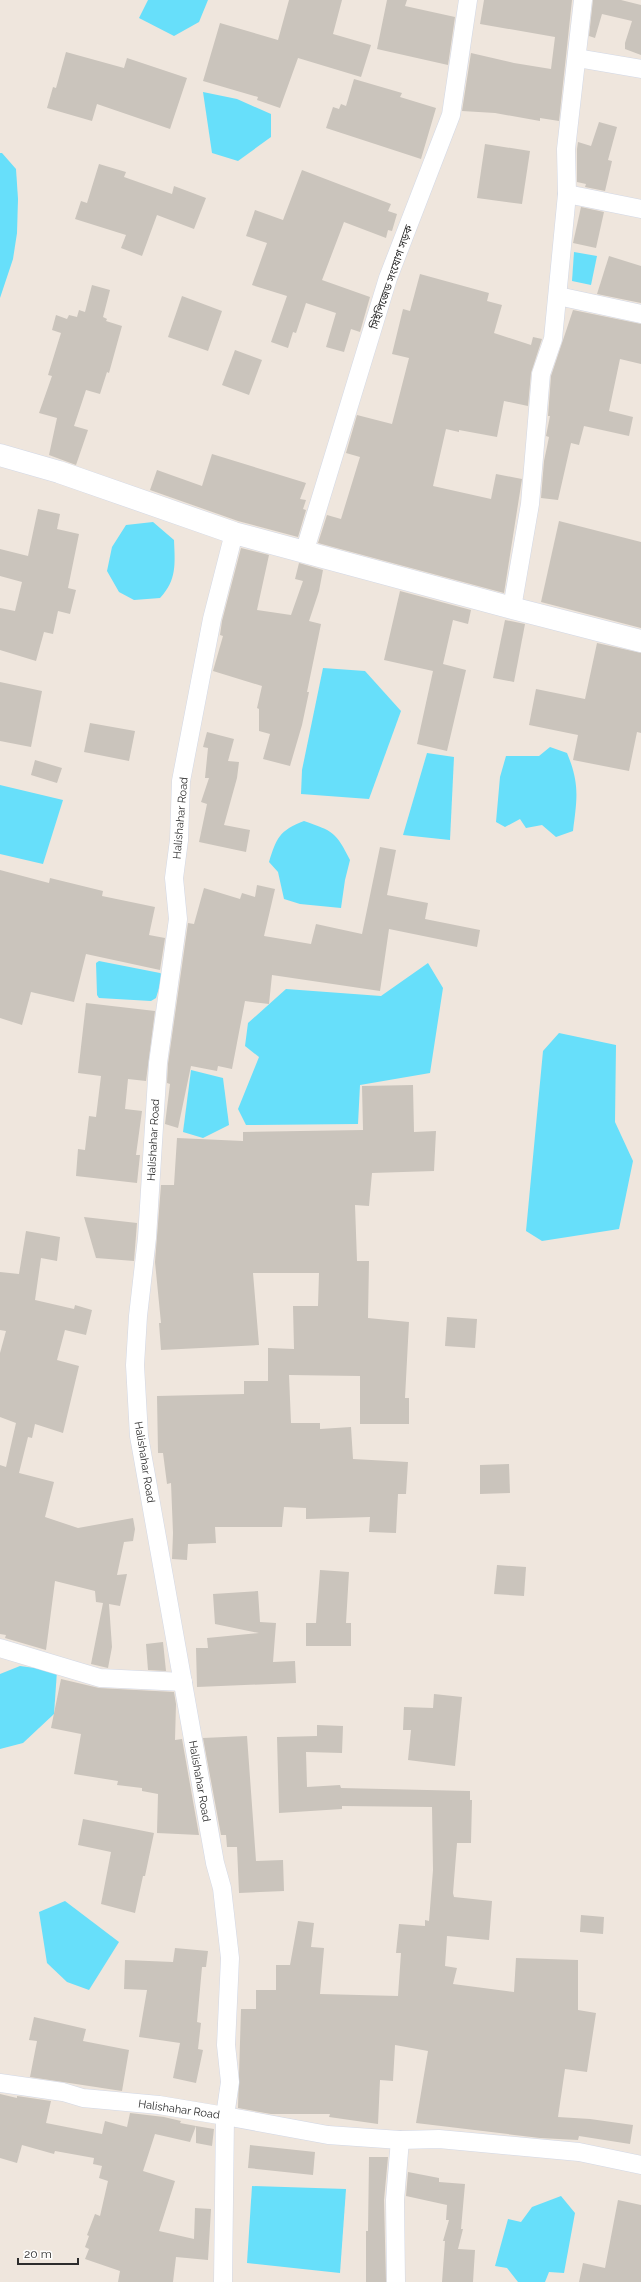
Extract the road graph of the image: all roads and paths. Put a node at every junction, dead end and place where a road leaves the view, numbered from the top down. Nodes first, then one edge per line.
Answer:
1 (468, 0) edge
2 (583, 0) edge
3 (577, 58) junction
4 (641, 69) edge
5 (567, 194) junction
6 (641, 209) edge
7 (558, 296) junction
8 (641, 314) edge
9 (0, 455) edge
10 (234, 534) junction
11 (304, 553) junction
12 (512, 608) junction
13 (641, 641) edge
14 (0, 1648) edge
15 (183, 1682) junction
16 (0, 2083) edge
17 (225, 2116) junction
18 (400, 2140) junction
19 (641, 2165) edge
20 (223, 2282) edge
21 (396, 2282) edge

1 - 11 street, সিইপিজেড সংযোগ সড়ক
2 - 3 street
3 - 4 street
3 - 5 street
5 - 6 street
5 - 7 street
7 - 8 street
7 - 12 street
9 - 10 street
10 - 11 street
10 - 15 street, Halishahar Road
11 - 12 street
12 - 13 street
14 - 15 street
15 - 17 street, Halishahar Road
16 - 17 street, Halishahar Road
17 - 18 street
17 - 20 street
18 - 19 street
18 - 21 street

